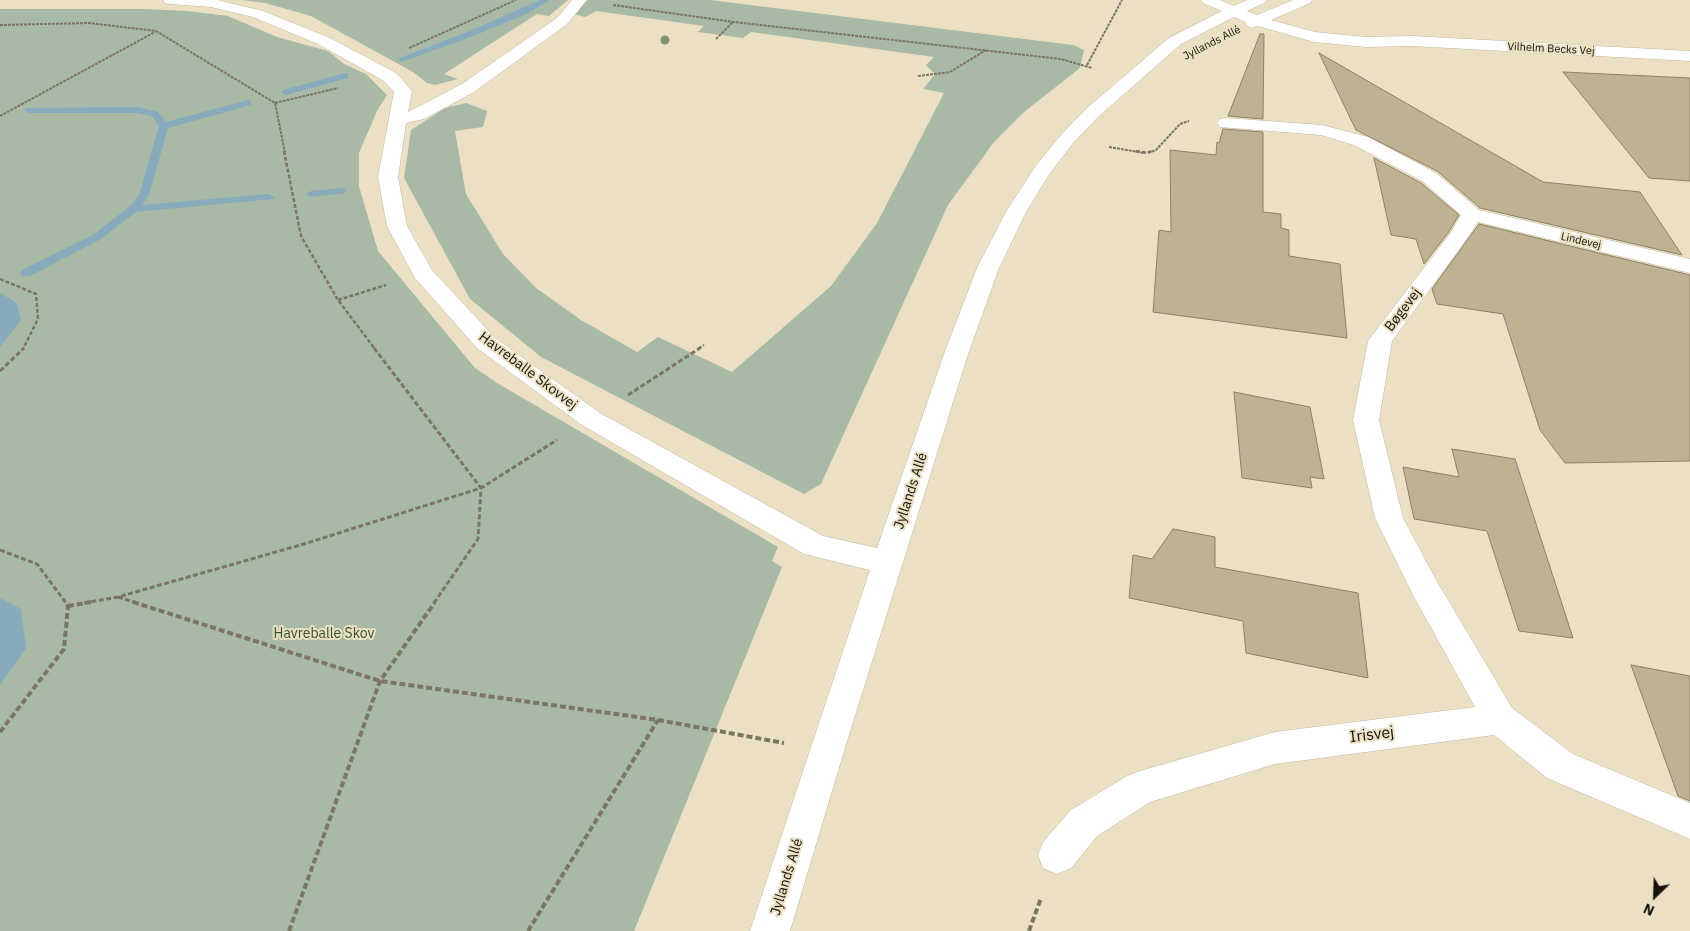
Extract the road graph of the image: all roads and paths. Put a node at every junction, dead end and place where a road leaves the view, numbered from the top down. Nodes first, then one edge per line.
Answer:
1 (170, 0) edge
2 (516, 0) edge
3 (580, 0) edge
4 (1122, 0) edge
5 (1208, 0) edge
6 (1258, 0) edge
7 (1305, 0) edge
8 (211, 3) junction
9 (1285, 9) junction
10 (1234, 12) junction
11 (1312, 16) dead end
12 (1257, 21) junction
13 (734, 22) junction
14 (1339, 24) dead end
15 (0, 25) edge
16 (1236, 30) dead end
17 (156, 31) junction
18 (716, 39) dead end
19 (1412, 41) junction
20 (986, 50) junction
21 (1690, 56) edge
22 (1061, 59) dead end
23 (1174, 62) dead end
24 (366, 63) junction
25 (1087, 64) dead end
26 (918, 76) dead end
27 (411, 86) junction
28 (468, 88) junction
29 (1121, 88) junction
30 (275, 103) junction
31 (0, 116) edge
32 (398, 119) junction
33 (1226, 123) joint
34 (1066, 139) junction
35 (1472, 214) junction
36 (1690, 266) edge
37 (422, 273) junction
38 (0, 279) edge
39 (338, 300) junction
40 (704, 345) dead end
41 (0, 371) edge
42 (591, 419) junction
43 (481, 488) junction
44 (0, 550) edge
45 (887, 562) junction
46 (118, 597) junction
47 (68, 606) junction
48 (380, 681) junction
49 (1500, 719) junction
50 (658, 720) junction
51 (0, 732) edge
52 (826, 751) junction
53 (1690, 821) edge
54 (1057, 856) dead end
55 (289, 931) edge
56 (528, 931) edge
57 (770, 931) edge

1 - 8 street
2 - 24 path
3 - 13 path
3 - 28 street
4 - 25 path
5 - 10 street, Vilhelm Becks Vej
6 - 9 street
6 - 10 street, Jyllands Allé
7 - 9 street, Jyllands Allé
8 - 17 path
8 - 24 street
9 - 11 street
9 - 12 street, Jyllands Allé
10 - 12 street, Vilhelm Becks Vej
10 - 29 street, Jyllands Allé
12 - 16 street, Jyllands Allé
12 - 19 street, Vilhelm Becks Vej
13 - 18 path
13 - 20 path
14 - 19 street, Vilhelm Becks Vej
15 - 17 path
17 - 30 path
17 - 31 path
19 - 21 street, Vilhelm Becks Vej
20 - 22 path
20 - 26 path
23 - 29 street, Jyllands Allé
24 - 27 street
27 - 28 street
27 - 30 path
27 - 32 street, Havreballe Skovvej
28 - 32 street
29 - 34 street, Jyllands Allé
30 - 39 path
32 - 37 street, Havreballe Skovvej
33 - 34 path
33 - 35 street
34 - 45 street, Jyllands Allé
35 - 36 street, Lindevej
35 - 49 street, Bøgevej
37 - 39 path
37 - 42 street, Havreballe Skovvej
38 - 41 path
39 - 43 path
40 - 42 path
42 - 43 path
42 - 45 street, Havreballe Skovvej
43 - 46 path
43 - 48 path
44 - 47 path
45 - 52 street, Jyllands Allé
46 - 47 path
46 - 48 path
47 - 51 path
48 - 50 path
48 - 55 path
49 - 53 street
49 - 54 street, Irisvej
50 - 52 path
50 - 56 path
52 - 57 street, Jyllands Allé

